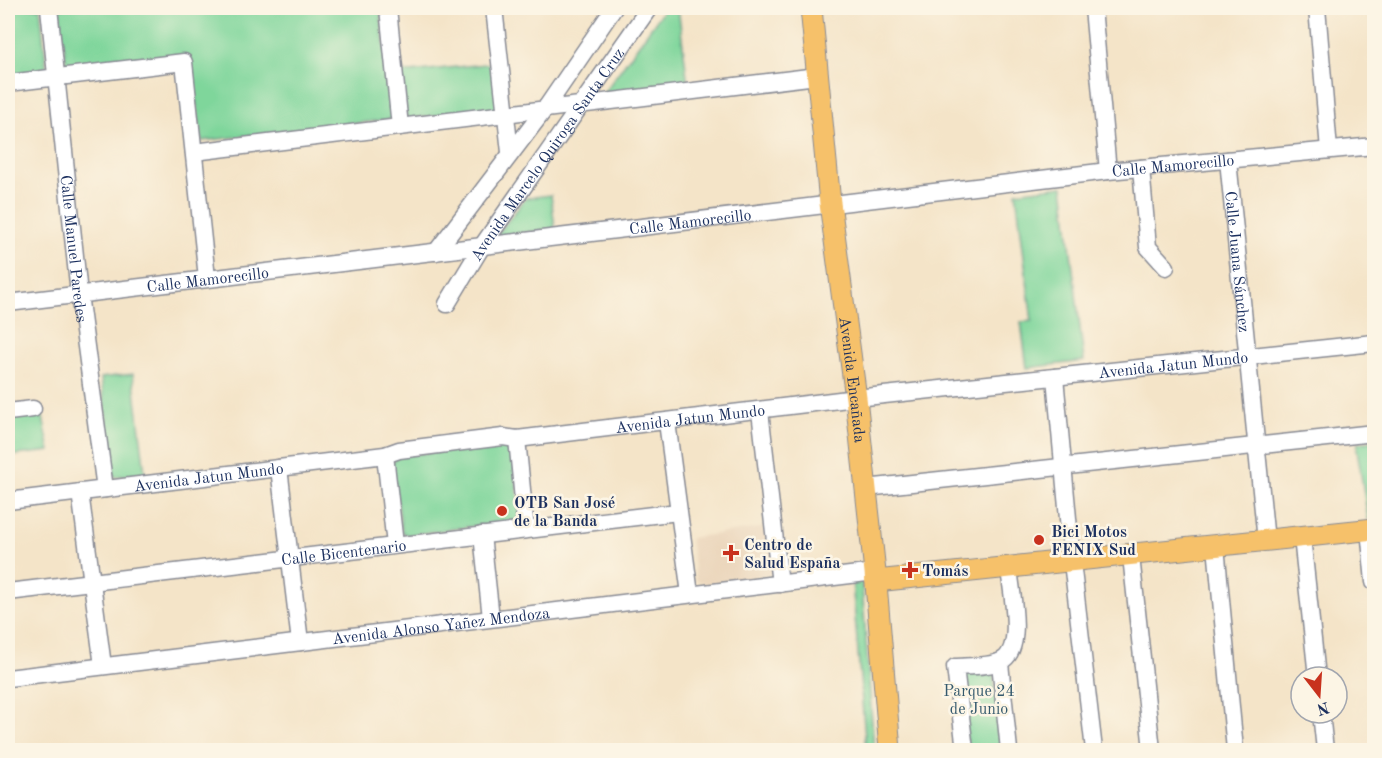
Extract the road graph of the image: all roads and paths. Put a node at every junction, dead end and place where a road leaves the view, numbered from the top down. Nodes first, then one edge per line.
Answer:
1 (49, 8) edge
2 (388, 8) edge
3 (494, 8) edge
4 (649, 8) edge
5 (811, 8) edge
6 (1093, 8) edge
7 (1317, 8) edge
8 (610, 10) edge
9 (817, 76) junction
10 (56, 77) junction
11 (8, 83) edge
12 (582, 105) junction
13 (545, 109) junction
14 (504, 114) junction
15 (400, 127) junction
16 (1374, 146) edge
17 (1329, 150) junction
18 (194, 152) junction
19 (510, 152) junction
20 (1228, 160) junction
21 (1141, 168) junction
22 (1108, 171) junction
23 (830, 203) junction
24 (482, 246) junction
25 (436, 252) junction
26 (1166, 267) dead end
27 (207, 278) junction
28 (79, 294) junction
29 (8, 303) edge
30 (447, 304) dead end
31 (1374, 343) edge
32 (1246, 357) junction
33 (1055, 377) junction
34 (856, 398) junction
35 (33, 409) dead end
36 (760, 411) junction
37 (8, 412) edge
38 (667, 422) junction
39 (1374, 434) edge
40 (517, 439) junction
41 (1256, 446) junction
42 (385, 455) junction
43 (1063, 467) junction
44 (279, 468) junction
45 (866, 488) junction
46 (105, 489) junction
47 (80, 492) junction
48 (8, 501) edge
49 (678, 512) junction
50 (1372, 529) edge
51 (526, 530) junction
52 (482, 535) junction
53 (1302, 537) junction
54 (1266, 541) junction
55 (394, 545) junction
56 (1216, 546) junction
57 (1131, 556) junction
58 (290, 558) junction
59 (1072, 562) junction
60 (1009, 568) junction
61 (875, 577) junction
62 (94, 582) junction
63 (1374, 582) edge
64 (780, 584) junction
65 (8, 592) edge
66 (690, 594) junction
67 (491, 618) junction
68 (300, 642) junction
69 (1000, 663) junction
70 (1316, 665) edge
71 (103, 666) junction
72 (8, 678) edge
73 (1322, 725) edge
74 (890, 750) edge
75 (965, 750) edge
76 (1009, 750) edge
77 (1094, 750) edge
78 (1152, 750) edge
79 (1235, 750) edge
80 (1325, 750) edge

1 - 10 street, Calle Manuel Paredes
2 - 15 street
3 - 14 street
4 - 12 street, Avenida Marcelo Quiroga Santa Cruz
5 - 9 main road, Avenida Encañada
6 - 22 street
7 - 17 street
8 - 13 street, Avenida Marcelo Quiroga Santa Cruz
9 - 12 street
9 - 23 main road, Avenida Encañada
10 - 11 street
10 - 18 street
10 - 28 street, Calle Manuel Paredes
12 - 13 street
12 - 24 street, Avenida Marcelo Quiroga Santa Cruz
13 - 14 street
13 - 19 street, Avenida Marcelo Quiroga Santa Cruz
14 - 15 street
14 - 19 street
15 - 18 street
16 - 17 street, Calle Mamorecillo
17 - 20 street, Calle Mamorecillo
18 - 27 street
19 - 25 street, Avenida Marcelo Quiroga Santa Cruz
20 - 21 street, Calle Mamorecillo
20 - 32 street, Calle Juana Sánchez
21 - 22 street, Calle Mamorecillo
21 - 26 street
22 - 23 street, Calle Mamorecillo
23 - 24 street, Calle Mamorecillo
23 - 34 main road, Avenida Encañada
24 - 25 street, Calle Mamorecillo
24 - 30 street, Avenida Marcelo Quiroga Santa Cruz
25 - 27 street, Calle Mamorecillo
27 - 28 street, Calle Mamorecillo
28 - 29 street, Calle Mamorecillo
28 - 46 street, Calle Manuel Paredes
31 - 32 street, Avenida Jatun Mundo
32 - 33 street, Avenida Jatun Mundo
32 - 41 street, Calle Juana Sánchez
33 - 34 street, Avenida Jatun Mundo
33 - 43 street
34 - 36 street, Avenida Jatun Mundo
34 - 45 main road, Avenida Encañada
35 - 37 street
36 - 38 street, Avenida Jatun Mundo
36 - 64 street
38 - 40 street, Avenida Jatun Mundo
38 - 49 street
39 - 41 street
40 - 42 street, Avenida Jatun Mundo
40 - 51 street
41 - 43 street
41 - 54 street, Calle Juana Sánchez
42 - 44 street, Avenida Jatun Mundo
42 - 55 street
43 - 45 street
43 - 59 street
44 - 46 street, Avenida Jatun Mundo
44 - 58 street
45 - 61 main road, Avenida Encañada
46 - 47 street, Avenida Jatun Mundo
47 - 48 street, Avenida Jatun Mundo
47 - 62 street
49 - 51 street, Calle Bicentenario
49 - 66 street
50 - 53 main road, Avenida Alonso Yañez Mendoza
50 - 63 street
51 - 52 street, Calle Bicentenario
52 - 55 street, Calle Bicentenario
52 - 67 street
53 - 54 main road, Avenida Alonso Yañez Mendoza
53 - 70 street
54 - 56 main road, Avenida Alonso Yañez Mendoza
55 - 58 street, Calle Bicentenario
56 - 57 main road, Avenida Alonso Yañez Mendoza
56 - 79 street
57 - 59 main road, Avenida Alonso Yañez Mendoza
57 - 78 street
58 - 62 street, Calle Bicentenario
58 - 68 street
59 - 60 main road, Avenida Alonso Yañez Mendoza
59 - 77 street
60 - 61 main road, Avenida Alonso Yañez Mendoza
60 - 69 street
61 - 64 street, Avenida Alonso Yañez Mendoza
61 - 74 main road, Avenida Encañada
62 - 65 street, Calle Bicentenario
62 - 71 street
64 - 66 street, Avenida Alonso Yañez Mendoza
66 - 67 street, Avenida Alonso Yañez Mendoza
67 - 68 street, Avenida Alonso Yañez Mendoza
68 - 71 street, Avenida Alonso Yañez Mendoza
69 - 75 street
69 - 76 street
71 - 72 street, Avenida Alonso Yañez Mendoza
73 - 80 street

